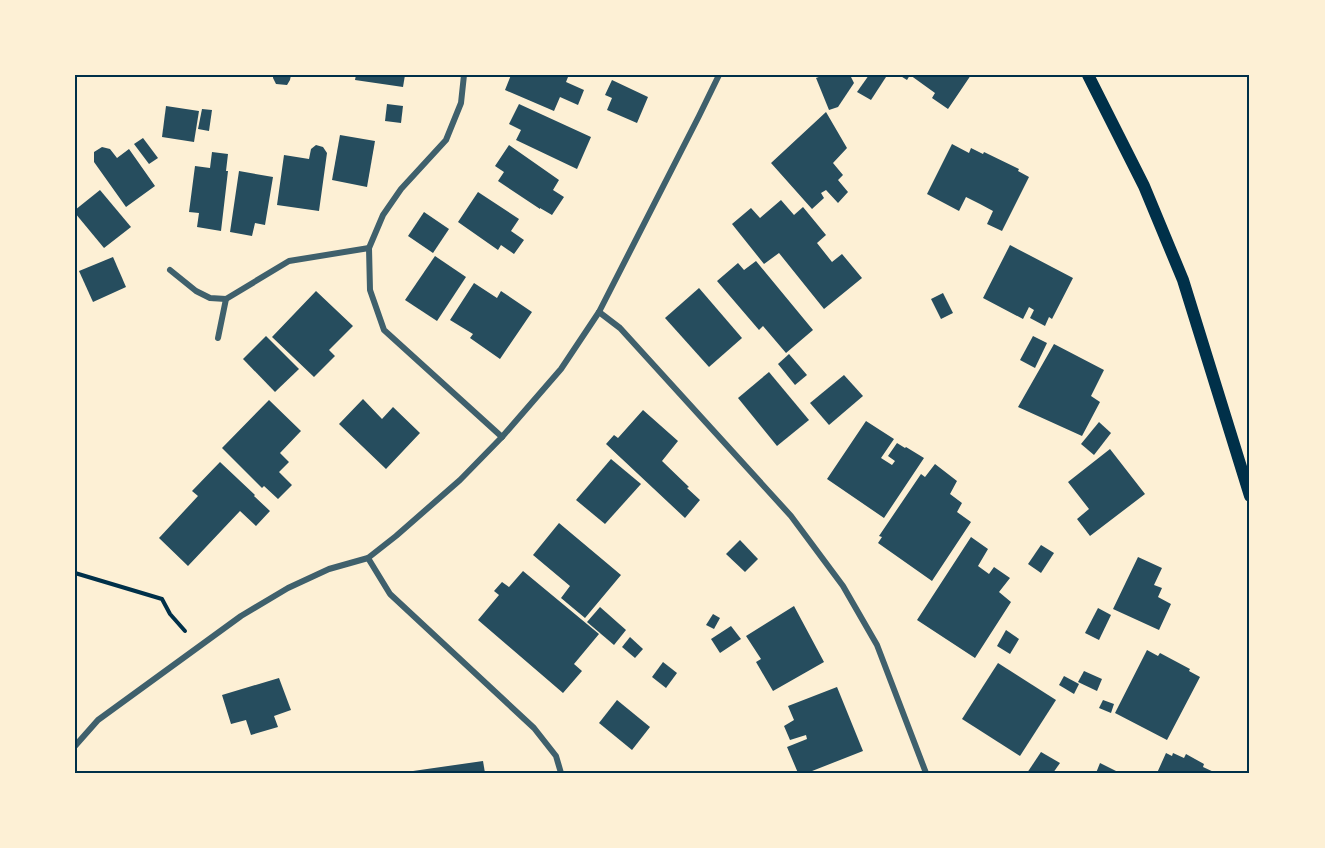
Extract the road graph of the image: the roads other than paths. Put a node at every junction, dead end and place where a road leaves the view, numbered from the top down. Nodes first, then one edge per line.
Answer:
1 (464, 75) edge
2 (719, 75) edge
3 (1088, 75) edge
4 (369, 248) junction
5 (170, 270) dead end
6 (226, 299) junction
7 (599, 312) junction
8 (218, 338) dead end
9 (502, 437) junction
10 (1250, 496) edge
11 (368, 558) junction
12 (75, 746) edge
13 (561, 773) edge
14 (926, 773) edge

1 - 4 street
2 - 7 street
3 - 10 main road
4 - 6 street
4 - 9 street
5 - 6 street
6 - 8 street
7 - 9 street
7 - 14 street
9 - 11 street
11 - 12 street
11 - 13 street

